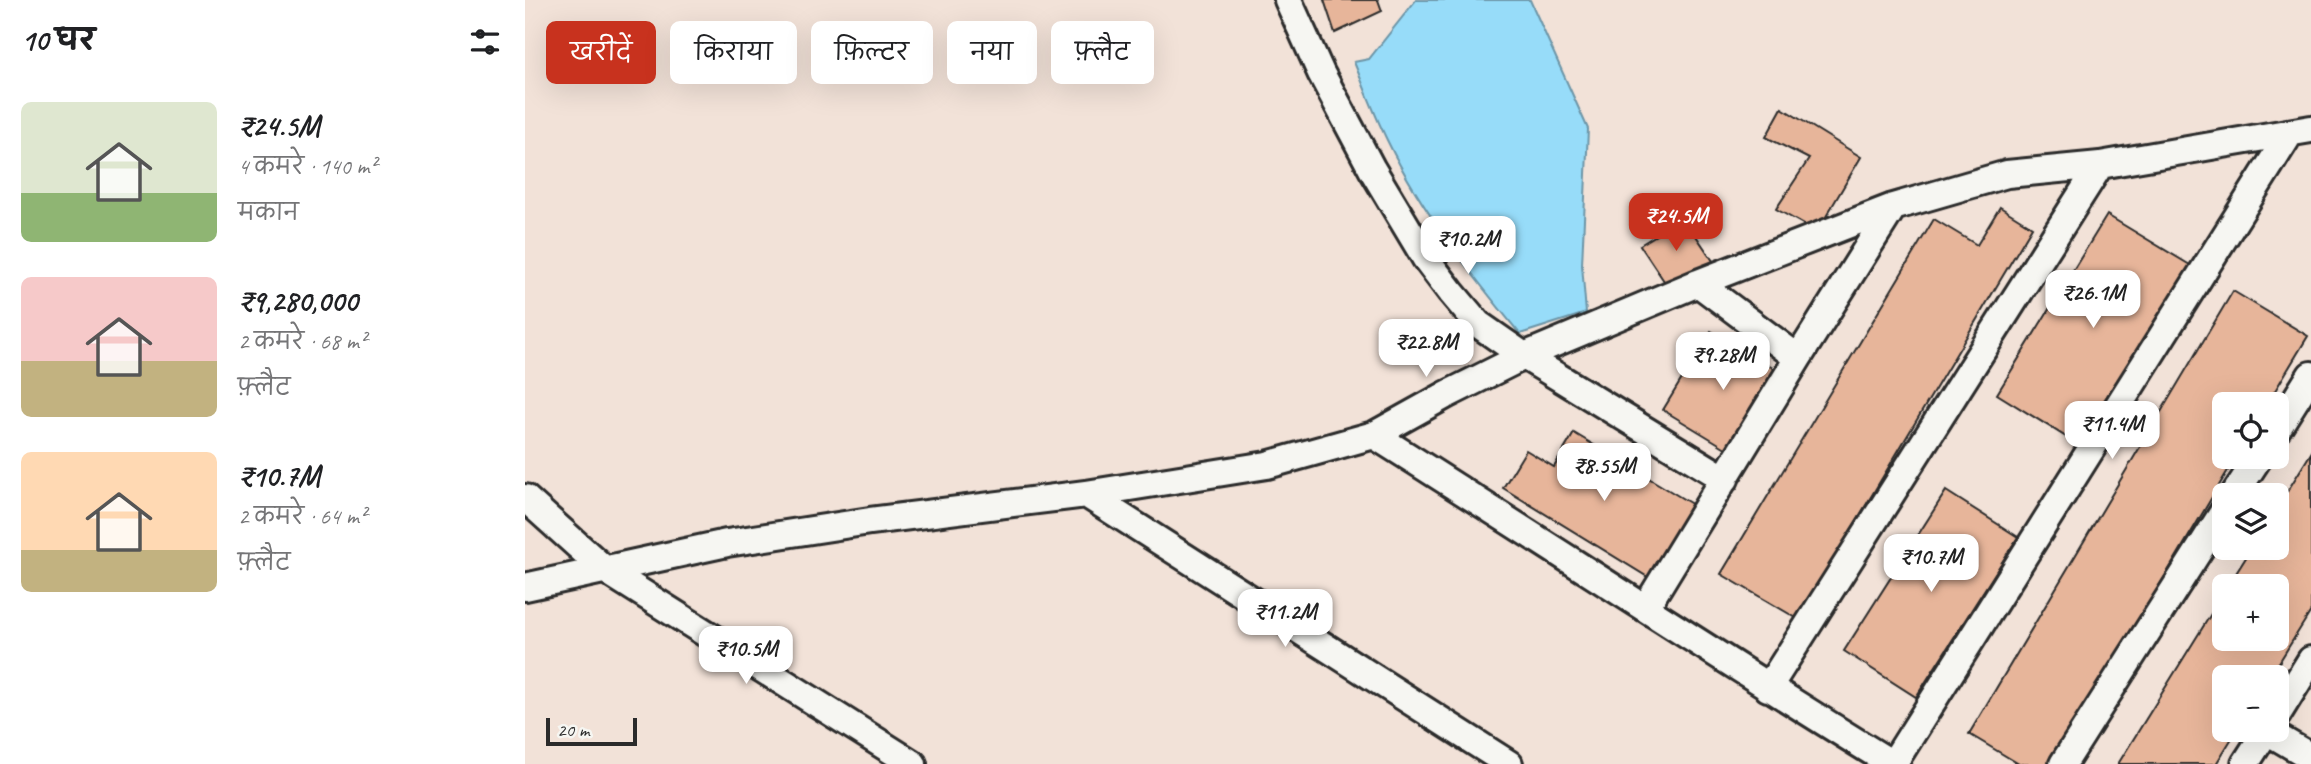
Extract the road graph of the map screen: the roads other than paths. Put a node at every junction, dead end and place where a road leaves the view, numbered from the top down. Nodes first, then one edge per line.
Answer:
1 (1288, 0) edge
2 (2300, 131) edge
3 (2099, 164) junction
4 (1892, 207) junction
5 (1698, 283) junction
6 (1524, 356) junction
7 (1798, 358) junction
8 (2311, 375) edge
9 (2289, 410) edge
10 (1374, 435) junction
11 (1725, 480) junction
12 (1086, 494) junction
13 (525, 498) edge
14 (2212, 530) edge
15 (604, 569) junction
16 (525, 587) edge
17 (1646, 607) junction
18 (2308, 671) edge
19 (1769, 688) junction
20 (2289, 698) edge
21 (2289, 740) edge
22 (2259, 742) edge
23 (2311, 757) edge
24 (913, 764) edge
25 (1509, 764) edge
26 (1893, 764) edge
27 (2063, 764) edge
28 (2245, 764) edge

1 - 6 street
2 - 3 street
2 - 26 street
3 - 4 street
3 - 19 street
4 - 5 street
4 - 7 street
5 - 6 street
5 - 7 street
6 - 10 street
6 - 11 street
7 - 11 street
8 - 9 street
10 - 12 street
10 - 17 street
11 - 17 street
12 - 15 street
12 - 25 street
13 - 15 street
14 - 27 street
15 - 16 street
15 - 24 street
17 - 19 street
18 - 20 street
19 - 26 street
21 - 23 street
22 - 28 street

